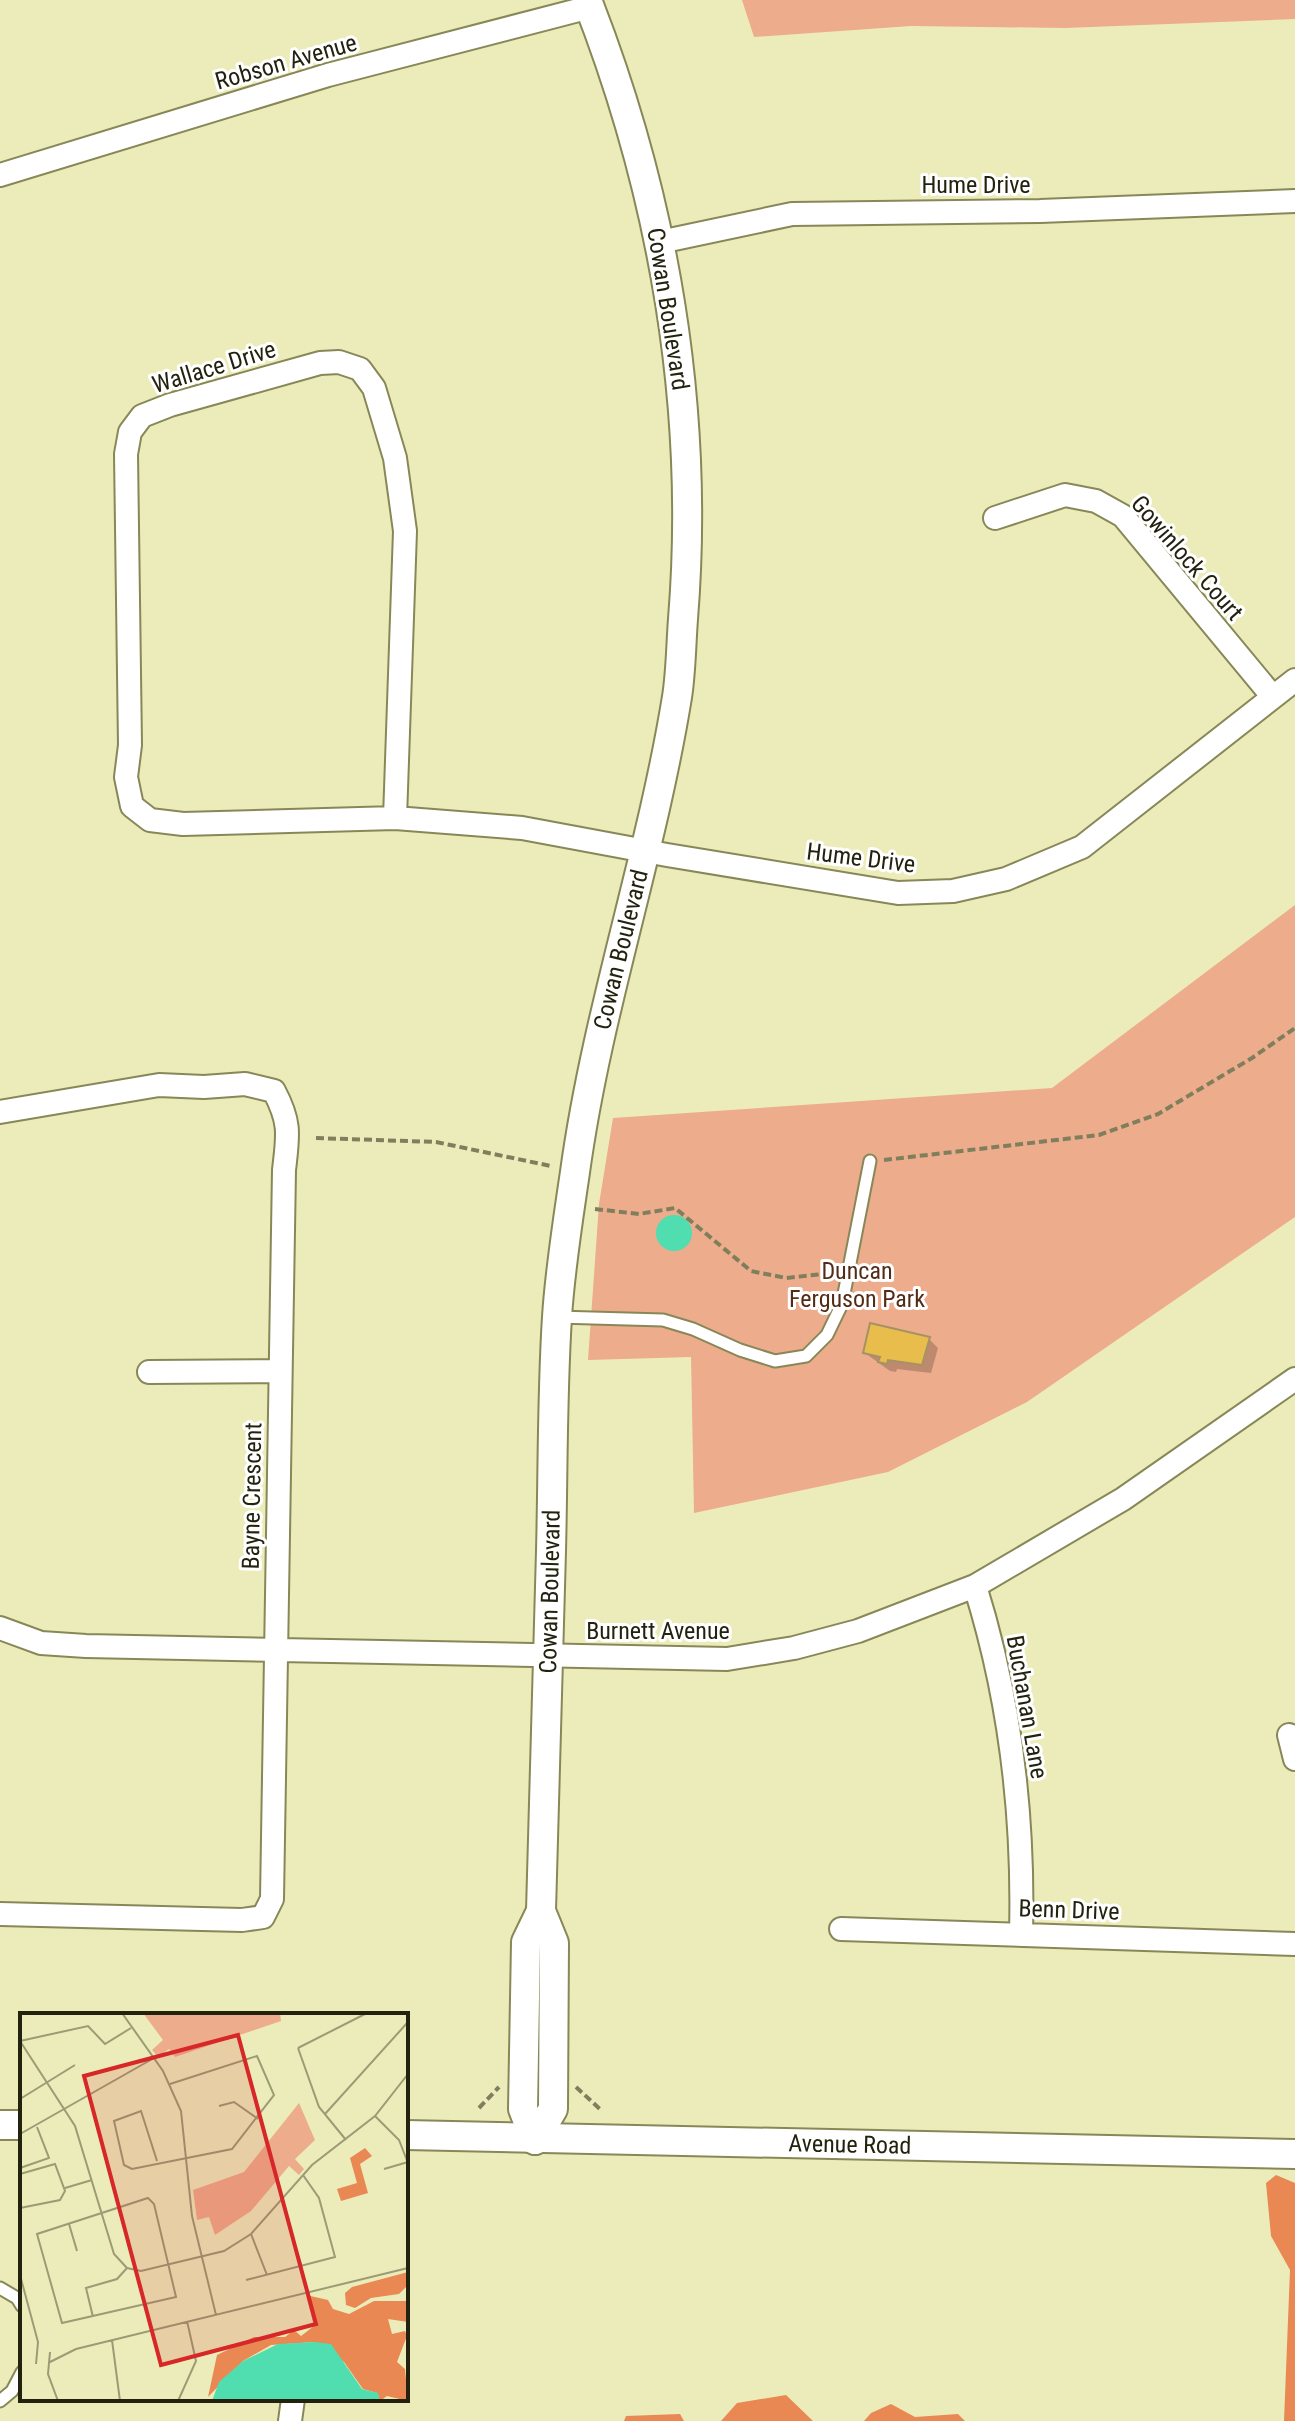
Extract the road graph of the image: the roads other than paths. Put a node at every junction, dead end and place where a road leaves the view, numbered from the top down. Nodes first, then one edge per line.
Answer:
1 (588, 3) edge
2 (0, 175) edge
3 (1295, 201) edge
4 (660, 242) junction
5 (995, 518) dead end
6 (1295, 680) edge
7 (1273, 697) junction
8 (395, 818) junction
9 (646, 852) junction
10 (0, 1112) edge
11 (870, 1161) road end
12 (557, 1317) junction
13 (280, 1371) junction
14 (149, 1372) dead end
15 (1295, 1379) edge
16 (975, 1586) junction
17 (0, 1628) edge
18 (275, 1650) junction
19 (548, 1657) junction
20 (1289, 1735) dead end
21 (1295, 1759) edge
22 (0, 1914) edge
23 (841, 1929) dead end
24 (1021, 1934) junction
25 (1295, 1944) edge
26 (408, 2135) edge
27 (535, 2140) junction
28 (1295, 2154) edge
29 (0, 2288) edge
30 (20, 2303) edge
31 (20, 2376) edge
32 (0, 2401) edge
33 (293, 2401) edge
34 (290, 2421) edge

1 - 2 street, Robson Avenue
1 - 4 street, Cowan Boulevard
3 - 4 street, Hume Drive
4 - 9 street, Cowan Boulevard
5 - 7 street, Gowinlock Court
6 - 7 street, Hume Drive
7 - 9 street, Hume Drive
8 - 8 street, Wallace Drive
8 - 9 street, Wallace Drive
9 - 12 street, Cowan Boulevard
10 - 13 street, Bayne Crescent
11 - 12 lane
12 - 19 street, Cowan Boulevard
13 - 14 street
13 - 18 street, Bayne Crescent
15 - 16 street, Burnett Avenue
16 - 19 street, Burnett Avenue
16 - 24 street, Buchanan Lane
17 - 18 street, Burnett Avenue
18 - 19 street, Burnett Avenue
18 - 22 street, Bayne Crescent
19 - 27 street, Cowan Boulevard
20 - 21 street
23 - 24 street, Benn Drive
24 - 25 street, Benn Drive
26 - 27 street, Avenue Road
27 - 28 street, Avenue Road
29 - 30 lane
31 - 32 lane
33 - 34 street

